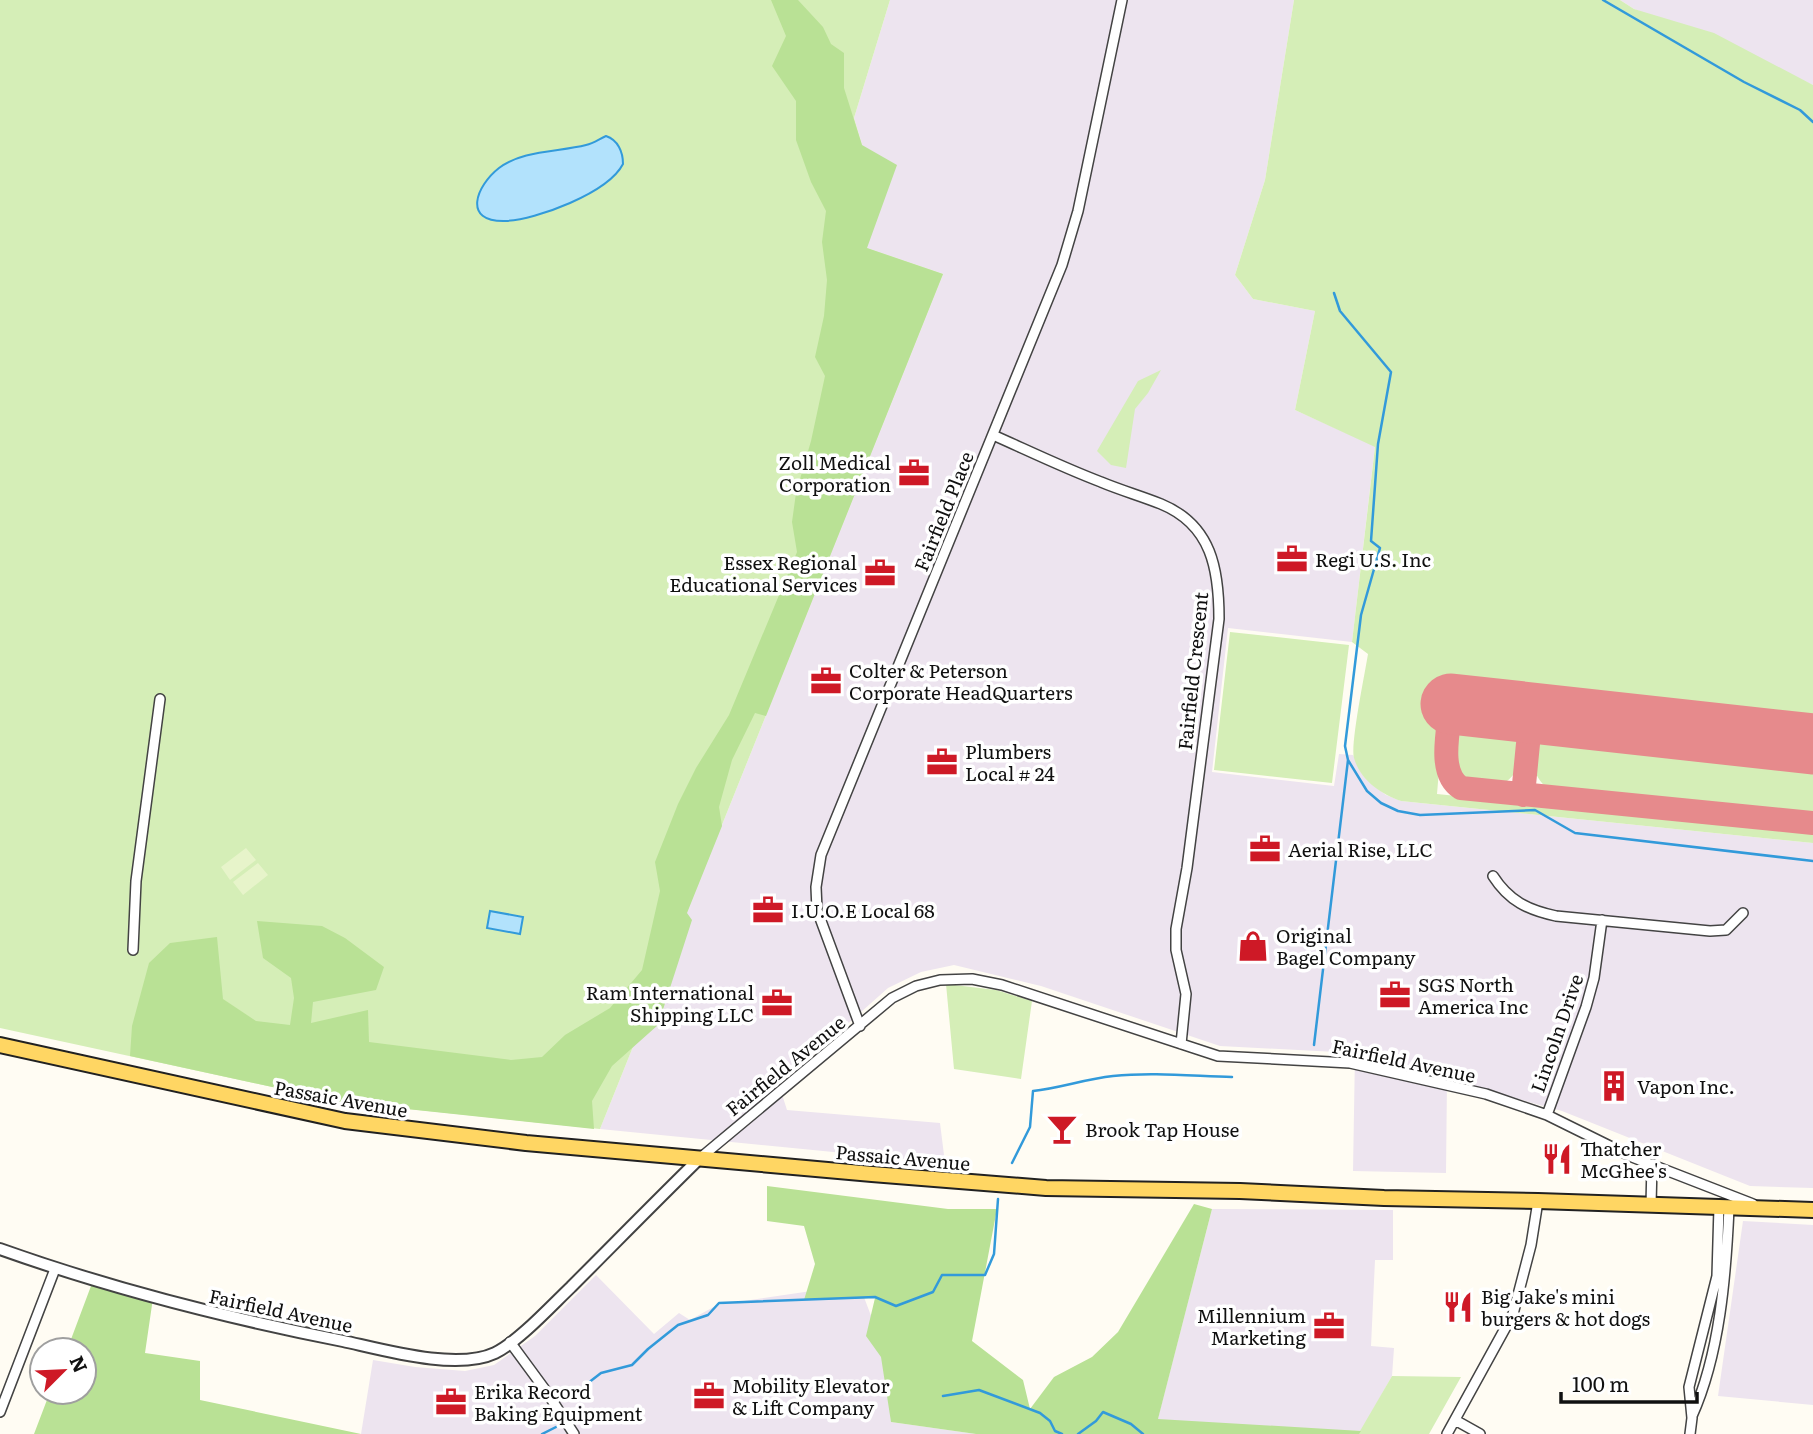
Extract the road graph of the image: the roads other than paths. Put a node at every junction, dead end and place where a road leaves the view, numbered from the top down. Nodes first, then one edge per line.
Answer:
1 (1122, 0) edge
2 (993, 435) junction
3 (160, 699) dead end
4 (1493, 876) dead end
5 (1743, 913) dead end
6 (1602, 920) junction
7 (134, 950) dead end
8 (860, 1026) junction
9 (1181, 1044) junction
10 (0, 1045) edge
11 (1547, 1115) junction
12 (699, 1159) junction
13 (1652, 1164) junction
14 (1538, 1200) junction
15 (1651, 1205) junction
16 (1724, 1207) junction
17 (1765, 1209) junction
18 (1813, 1210) edge
19 (0, 1249) edge
20 (55, 1269) junction
21 (510, 1342) junction
22 (0, 1412) edge
23 (1692, 1418) junction
24 (1455, 1420) junction
25 (574, 1434) edge
26 (1447, 1434) edge
27 (1480, 1434) edge
28 (1690, 1434) edge

1 - 2 street, Fairfield Place
2 - 8 street, Fairfield Place
2 - 9 street, Fairfield Crescent
3 - 7 street
4 - 6 street
5 - 6 street
6 - 11 street, Lincoln Drive
8 - 9 street, Fairfield Avenue
8 - 12 street, Fairfield Avenue
9 - 11 street, Fairfield Avenue
10 - 12 main road, Passaic Avenue
11 - 13 street, Fairfield Avenue
12 - 14 main road, Passaic Avenue
12 - 21 street, Fairfield Avenue
13 - 15 street
13 - 17 street, Fairfield Avenue
14 - 15 main road, Passaic Avenue
14 - 24 street
15 - 16 main road, Passaic Avenue
16 - 17 main road, Passaic Avenue
16 - 23 street
16 - 23 street
17 - 18 main road, Passaic Avenue
19 - 20 street, Fairfield Avenue
20 - 21 street, Fairfield Avenue
20 - 22 street
21 - 25 street
23 - 28 street
24 - 26 street
24 - 27 street

